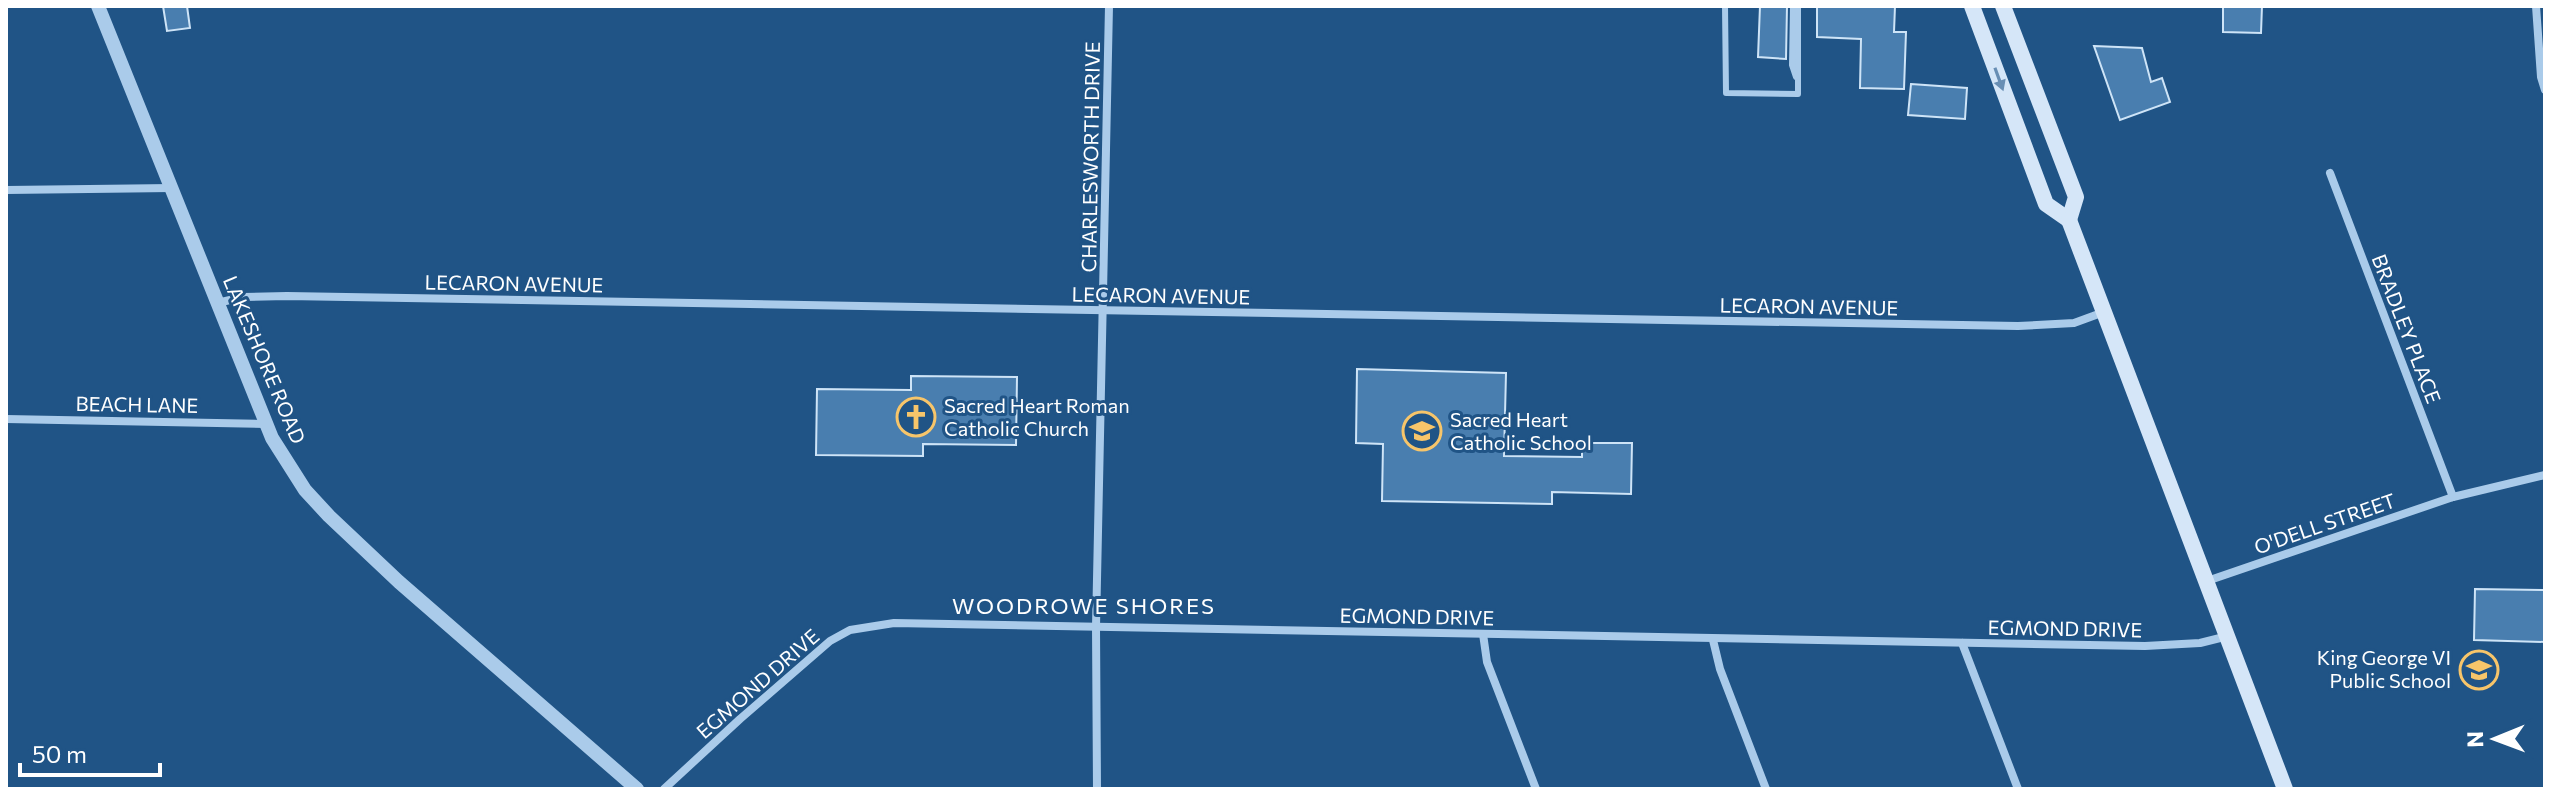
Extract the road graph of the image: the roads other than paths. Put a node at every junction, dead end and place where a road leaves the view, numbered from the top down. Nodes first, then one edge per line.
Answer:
1 (98, 6) edge
2 (1109, 6) edge
3 (1725, 6) edge
4 (1796, 6) edge
5 (1972, 6) edge
6 (2003, 6) edge
7 (2536, 6) edge
8 (2545, 90) edge
9 (2330, 173) dead end
10 (172, 188) junction
11 (6, 190) edge
12 (2069, 220) junction
13 (217, 303) junction
14 (1104, 312) junction
15 (2104, 312) junction
16 (6, 419) edge
17 (266, 424) junction
18 (2545, 475) edge
19 (2453, 497) junction
20 (2207, 581) junction
21 (1096, 627) junction
22 (1483, 634) junction
23 (2228, 636) junction
24 (1713, 640) junction
25 (1962, 643) junction
26 (637, 789) edge
27 (664, 789) edge
28 (1097, 789) edge
29 (1536, 789) edge
30 (1766, 789) edge
31 (2018, 789) edge
32 (2285, 789) edge

1 - 10 street, LAKESHORE ROAD
2 - 14 street, CHARLESWORTH DRIVE
3 - 4 lane
5 -> 12 main road
6 - 12 main road
7 - 8 street
9 - 19 street, BRADLEY PLACE
10 - 11 street
10 - 13 street, LAKESHORE ROAD
12 - 15 main road
13 - 14 street, LECARON AVENUE
13 - 17 street, LAKESHORE ROAD
14 - 15 street, LECARON AVENUE
14 - 21 street, CHARLESWORTH DRIVE
15 - 20 main road
16 - 17 street, BEACH LANE
17 - 26 street, LAKESHORE ROAD
18 - 19 street, O'DELL STREET
19 - 20 street, O'DELL STREET
20 - 23 main road
21 - 22 street, EGMOND DRIVE
21 - 27 street, EGMOND DRIVE
21 - 28 street, CHARLESWORTH DRIVE
22 - 24 street, EGMOND DRIVE
22 - 29 street
23 - 25 street, EGMOND DRIVE
23 - 32 main road
24 - 25 street, EGMOND DRIVE
24 - 30 street
25 - 31 street

